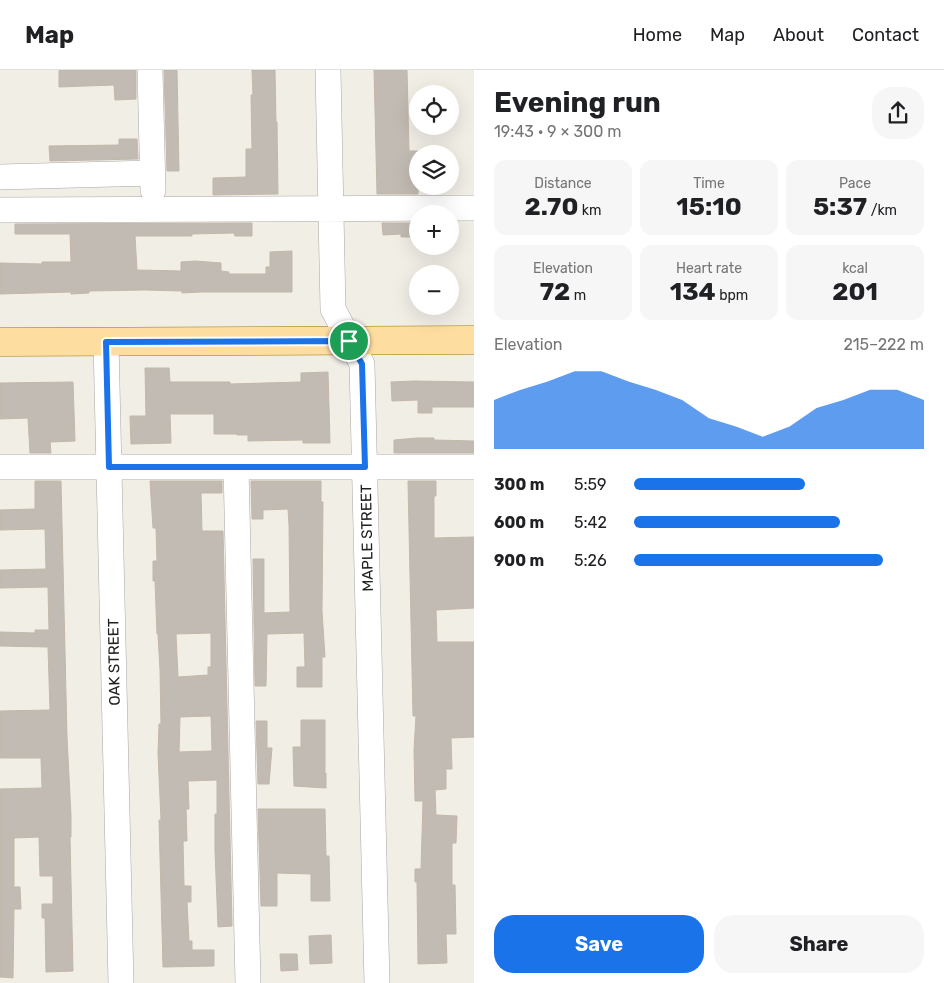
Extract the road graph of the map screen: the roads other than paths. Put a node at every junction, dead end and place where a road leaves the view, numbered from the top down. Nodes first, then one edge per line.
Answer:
1 (150, 70) edge
2 (328, 70) edge
3 (152, 173) junction
4 (0, 177) edge
5 (474, 208) edge
6 (331, 209) junction
7 (0, 210) edge
8 (153, 210) junction
9 (474, 340) edge
10 (349, 341) junction
11 (0, 342) edge
12 (106, 342) junction
13 (0, 467) edge
14 (109, 467) junction
15 (236, 467) junction
16 (365, 467) junction
17 (474, 467) edge
18 (121, 983) edge
19 (248, 983) edge
20 (377, 983) edge

1 - 3 street
2 - 6 street, MAPLE STREET
3 - 4 street
3 - 8 street
5 - 6 street
6 - 8 street
6 - 10 street, MAPLE STREET
7 - 8 street
9 - 10 main road
10 - 12 main road
10 - 16 street, MAPLE STREET
11 - 12 main road
12 - 14 street, OAK STREET
13 - 14 street
14 - 15 street
14 - 18 street, OAK STREET
15 - 16 street
15 - 19 street
16 - 17 street
16 - 20 street, MAPLE STREET

